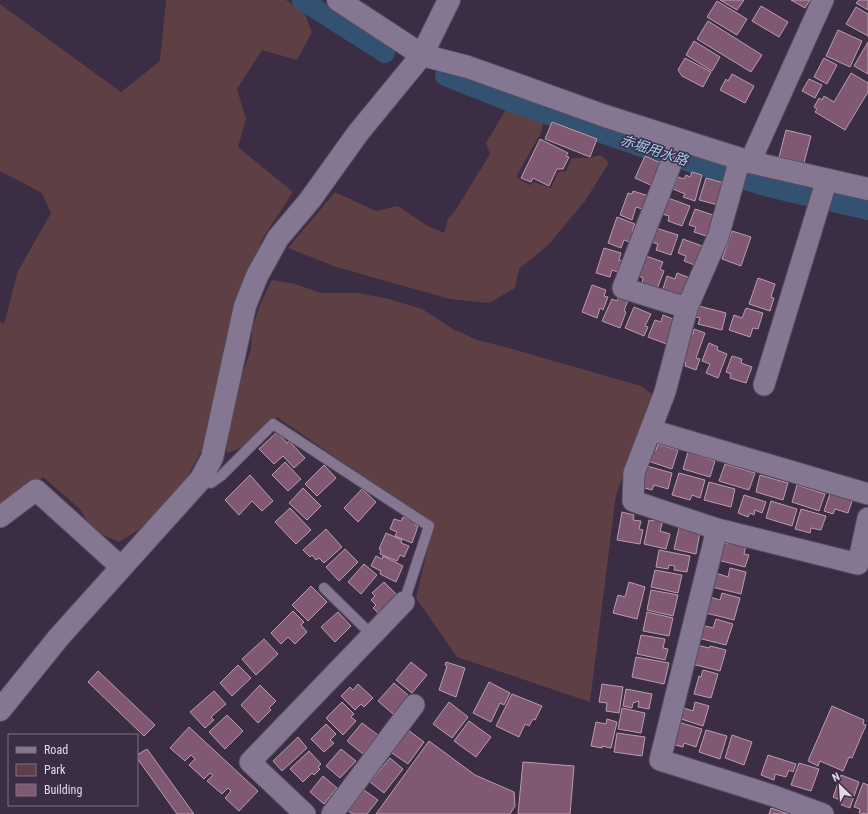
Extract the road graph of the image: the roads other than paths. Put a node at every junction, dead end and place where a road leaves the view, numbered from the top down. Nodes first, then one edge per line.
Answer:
1 (338, 0) edge
2 (449, 0) edge
3 (823, 0) edge
4 (422, 55) junction
5 (680, 140) junction
6 (745, 161) junction
7 (827, 179) junction
8 (868, 189) edge
9 (687, 308) junction
10 (764, 385) dead end
11 (651, 430) junction
12 (201, 479) junction
13 (868, 494) edge
14 (0, 517) edge
15 (868, 518) edge
16 (717, 529) junction
17 (121, 567) junction
18 (324, 588) dead end
19 (404, 602) joint
20 (372, 635) junction
21 (414, 705) dead end
22 (0, 710) edge
23 (801, 810) edge
24 (305, 814) edge
25 (332, 814) edge
26 (823, 814) edge

1 - 4 street
2 - 4 street
3 - 6 street
4 - 5 street
4 - 12 street
5 - 6 street
5 - 9 street
6 - 7 street
6 - 9 street
7 - 8 street
7 - 10 street
9 - 11 street
11 - 13 street
11 - 16 street
12 - 17 street
12 - 19 lane
14 - 17 street
15 - 16 street
16 - 23 street
17 - 22 street
18 - 20 lane
19 - 20 street
20 - 24 street
21 - 25 street
23 - 26 street

